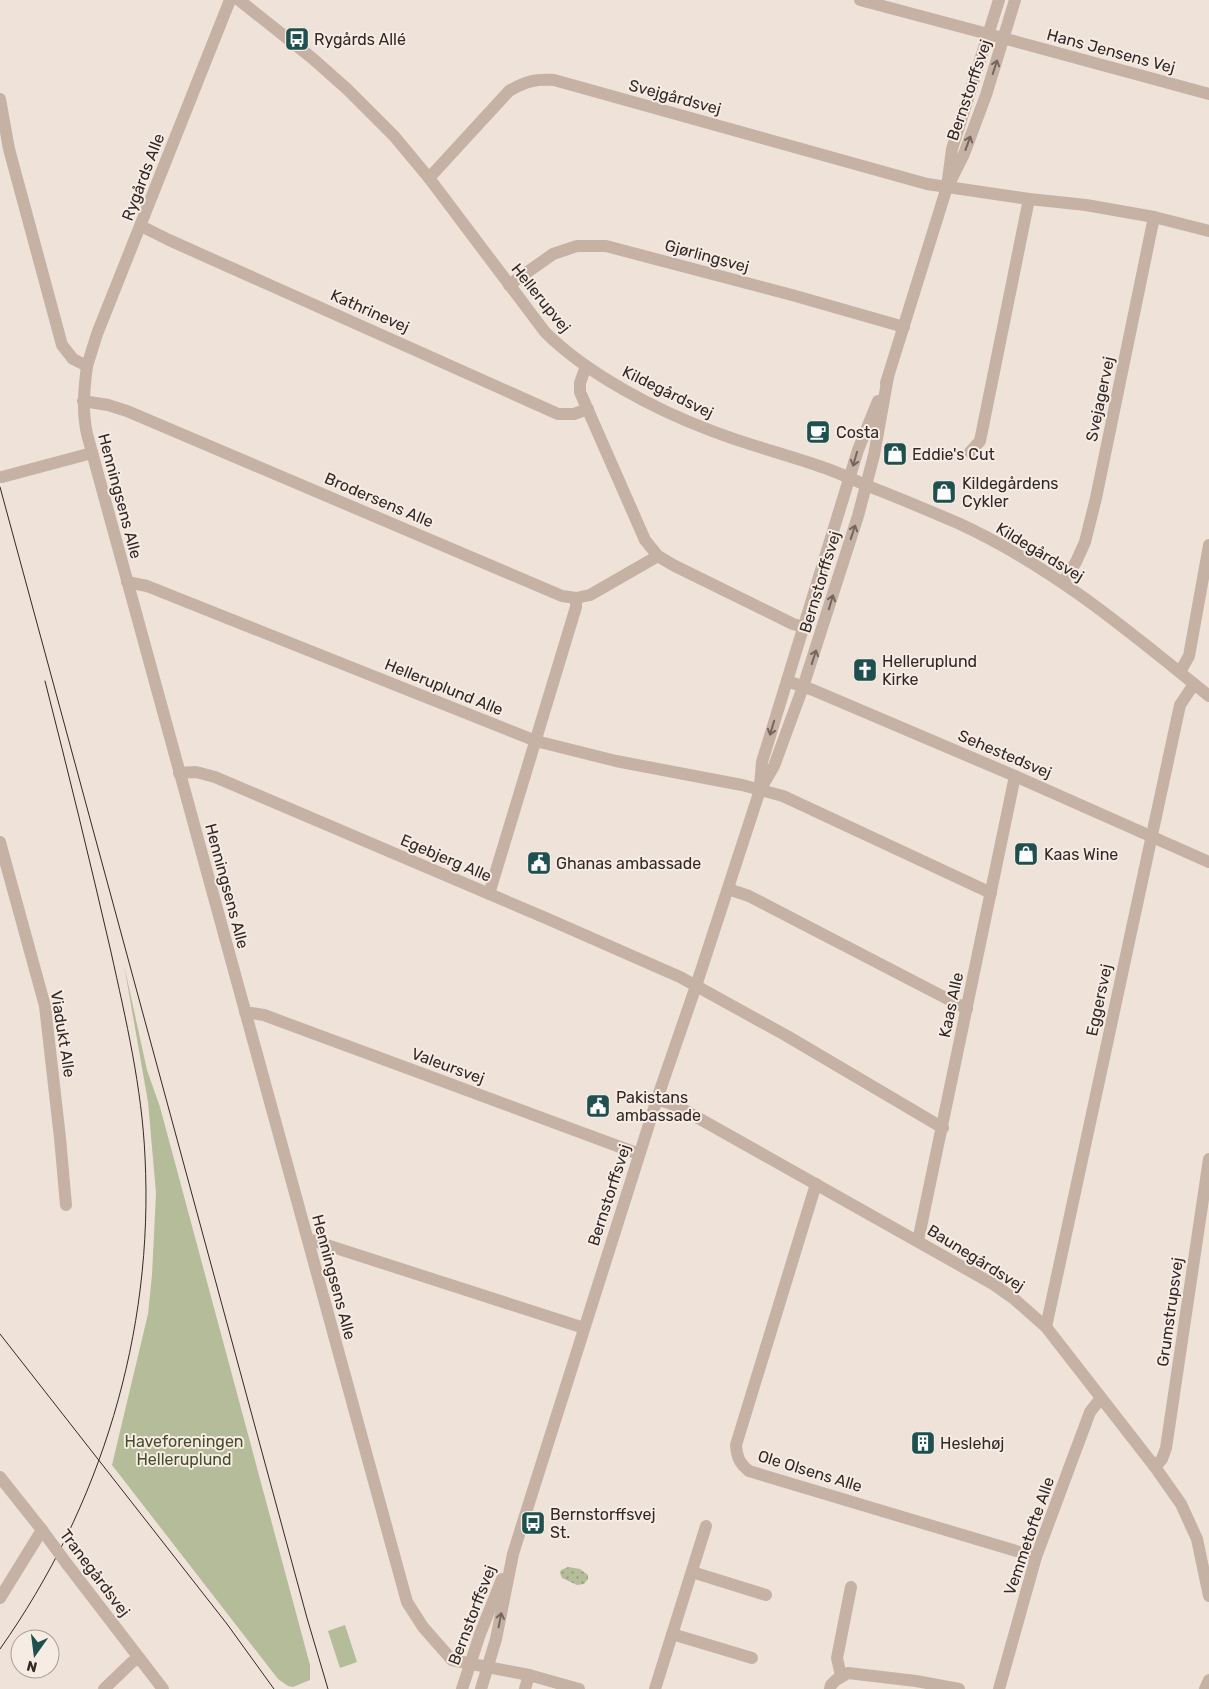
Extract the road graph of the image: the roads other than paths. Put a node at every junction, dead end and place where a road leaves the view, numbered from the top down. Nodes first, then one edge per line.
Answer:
1 (230, 0) edge
2 (239, 0) edge
3 (860, 0) edge
4 (999, 0) edge
5 (1015, 0) edge
6 (988, 34) junction
7 (1004, 39) junction
8 (1209, 94) edge
9 (0, 99) edge
10 (429, 178) junction
11 (947, 187) junction
12 (1029, 199) junction
13 (1154, 216) junction
14 (141, 226) junction
15 (1209, 231) edge
16 (510, 285) junction
17 (904, 327) junction
18 (87, 366) junction
19 (586, 366) junction
20 (888, 377) junction
21 (83, 402) junction
22 (588, 409) junction
23 (970, 452) dead end
24 (92, 453) junction
25 (2, 477) dead end
26 (850, 478) junction
27 (866, 485) junction
28 (1209, 545) edge
29 (658, 556) junction
30 (127, 582) junction
31 (1063, 582) junction
32 (576, 598) junction
33 (804, 627) junction
34 (1180, 672) junction
35 (787, 681) junction
36 (1194, 684) junction
37 (803, 687) junction
38 (1209, 696) edge
39 (536, 742) junction
40 (179, 773) junction
41 (1015, 776) junction
42 (760, 790) junction
43 (1151, 835) junction
44 (0, 842) edge
45 (1209, 862) edge
46 (728, 889) junction
47 (991, 893) junction
48 (489, 894) junction
49 (696, 986) junction
50 (967, 1009) junction
51 (245, 1012) junction
52 (657, 1098) junction
53 (943, 1128) junction
54 (639, 1154) junction
55 (1209, 1159) edge
56 (816, 1184) junction
57 (66, 1205) dead end
58 (308, 1239) junction
59 (918, 1242) junction
60 (1046, 1327) junction
61 (584, 1328) junction
62 (1101, 1398) junction
63 (1155, 1467) junction
64 (0, 1476) edge
65 (706, 1526) dead end
66 (42, 1530) junction
67 (513, 1554) junction
68 (1036, 1557) junction
69 (692, 1572) junction
70 (851, 1588) dead end
71 (766, 1595) dead end
72 (1209, 1596) edge
73 (0, 1598) edge
74 (672, 1634) junction
75 (139, 1658) junction
76 (752, 1658) dead end
77 (470, 1664) junction
78 (487, 1668) junction
79 (529, 1675) junction
80 (841, 1676) junction
81 (1209, 1680) edge
82 (104, 1689) edge
83 (163, 1689) edge
84 (462, 1689) edge
85 (481, 1689) edge
86 (525, 1689) edge
87 (579, 1689) edge
88 (655, 1689) edge
89 (830, 1689) edge
90 (959, 1689) edge
91 (999, 1689) edge
92 (1205, 1689) edge

1 - 14 street, Rygårds Alle
2 - 10 street, Hellerupvej
3 - 6 street, Hans Jensens Vej
4 - 6 street, Bernstorffsvej
5 - 7 street, Bernstorffsvej
6 - 7 street, Hans Jensens Vej
6 - 11 street, Bernstorffsvej
7 - 8 street, Hans Jensens Vej
11 -> 7 street, Bernstorffsvej
9 - 18 street
10 - 11 street, Svejgårdsvej
10 - 16 street, Hellerupvej
11 - 12 street, Svejgårdsvej
11 - 17 street, Bernstorffsvej
12 - 13 street, Svejgårdsvej
12 - 23 street
13 - 15 street, Svejgårdsvej
13 - 31 street, Svejagervej
14 - 18 street, Rygårds Alle
14 - 22 street, Kathrinevej
16 - 17 street, Gjørlingsvej
16 - 19 street, Hellerupvej
17 - 20 street, Bernstorffsvej
18 - 21 street, Henningsens Alle
19 - 22 street
19 - 26 street, Kildegårdsvej
20 -> 26 street, Bernstorffsvej
20 - 27 street, Bernstorffsvej
21 - 24 street, Henningsens Alle
21 - 32 street, Brodersens Alle
22 - 29 street
24 - 25 street
24 - 30 street, Henningsens Alle
26 - 27 street, Kildegårdsvej
26 - 33 street, Bernstorffsvej
27 - 31 street, Kildegårdsvej
37 -> 27 street, Bernstorffsvej
28 - 34 street
29 - 32 street
29 - 33 street
30 - 39 street, Helleruplund Alle
30 - 40 street, Henningsens Alle
31 - 34 street, Kildegårdsvej
32 - 39 street
33 - 35 street, Bernstorffsvej
34 - 36 street, Kildegårdsvej
35 - 37 street, Sehestedsvej
35 -> 42 street, Bernstorffsvej
36 - 38 street, Kildegårdsvej
36 - 43 street, Eggersvej
37 - 41 street, Sehestedsvej
37 - 42 street, Bernstorffsvej
39 - 42 street, Helleruplund Alle
39 - 48 street
40 - 48 street, Egebjerg Alle
40 - 51 street, Henningsens Alle
41 - 43 street, Sehestedsvej
41 - 47 street, Kaas Alle
42 - 46 street, Bernstorffsvej
42 - 47 street, Helleruplund Alle
43 - 45 street, Sehestedsvej
43 - 60 street, Eggersvej
44 - 57 street, Viadukt Alle
46 - 49 street, Bernstorffsvej
46 - 50 street
47 - 50 street, Kaas Alle
48 - 49 street, Egebjerg Alle
49 - 52 street, Bernstorffsvej
49 - 53 street, Egebjerg Alle
50 - 53 street, Kaas Alle
51 - 54 street, Valeursvej
51 - 58 street, Henningsens Alle
52 - 54 street, Bernstorffsvej
52 - 56 street, Baunegårdsvej
53 - 59 street, Kaas Alle
54 - 61 street, Bernstorffsvej
55 - 63 street, Grumstrupsvej
56 - 59 street, Baunegårdsvej
56 - 68 street, Ole Olsens Alle
58 - 61 street
58 - 77 street, Henningsens Alle
59 - 60 street, Baunegårdsvej
60 - 62 street, Baunegårdsvej
61 - 67 street, Bernstorffsvej
62 - 63 street, Baunegårdsvej
62 - 68 street, Vemmetofte Alle
63 - 72 street, Baunegårdsvej
64 - 66 street, Tranegårdsvej
65 - 69 street
66 - 73 street
66 - 75 street, Tranegårdsvej, bridge
67 - 77 street, Bernstorffsvej
78 -> 67 street, Bernstorffsvej
68 - 91 street, Vemmetofte Alle
69 - 71 street
69 - 74 street
70 - 80 street
74 - 76 street
74 - 88 street
75 - 82 street
75 - 83 street, Tranegårdsvej
77 - 78 street, Henningsens Alle
77 - 84 street, Bernstorffsvej
78 - 79 street, Henningsens Alle
78 - 85 street, Bernstorffsvej
79 - 86 street
79 - 87 street, Henningsens Alle
80 - 89 street
80 - 90 street
81 - 92 street

